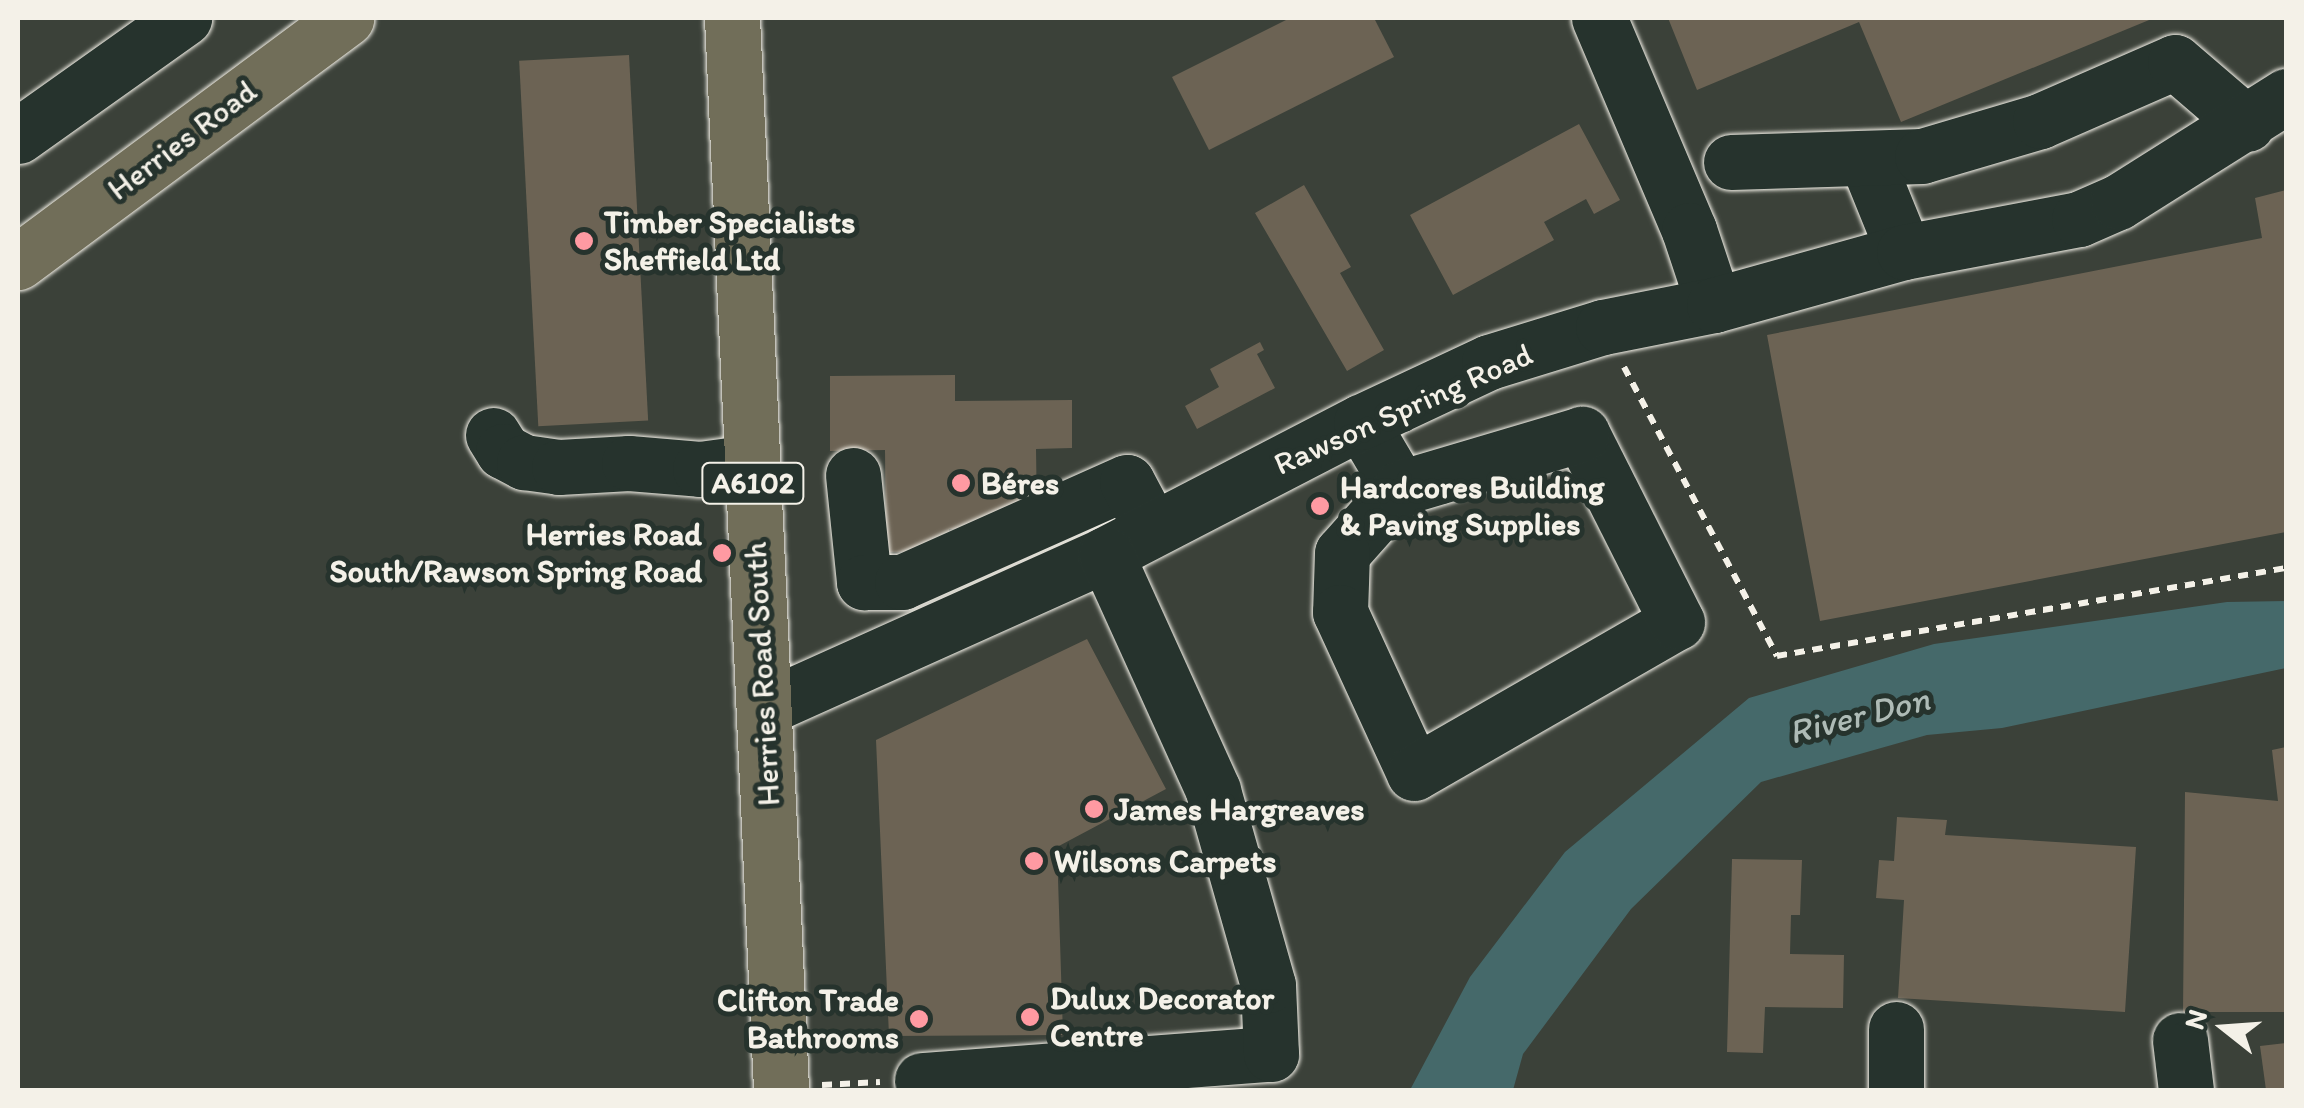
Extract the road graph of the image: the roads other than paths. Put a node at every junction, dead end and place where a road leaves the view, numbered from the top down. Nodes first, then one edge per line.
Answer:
1 (184, 18) edge
2 (346, 18) edge
3 (732, 18) edge
4 (1599, 18) edge
5 (2267, 110) edge
6 (18, 136) edge
7 (1867, 161) junction
8 (1731, 162) dead end
9 (1904, 252) junction
10 (18, 262) edge
11 (1714, 305) junction
12 (1360, 422) junction
13 (494, 436) dead end
14 (752, 462) junction
15 (853, 476) dead end
16 (1400, 488) junction
17 (1129, 542) junction
18 (764, 708) junction
19 (1896, 1028) dead end
20 (922, 1080) road end
21 (781, 1088) edge
22 (1896, 1090) edge

1 - 6 street
2 - 10 main road, Herries Road
3 - 14 main road, Herries Road South / A6102
4 - 11 street
5 - 7 street
5 - 9 street, Rawson Spring Road
7 - 8 street
7 - 9 street
9 - 11 street, Rawson Spring Road
11 - 12 street, Rawson Spring Road
12 - 16 street
12 - 17 street, Rawson Spring Road
13 - 14 street
14 - 18 main road, Herries Road South / A6102
15 - 17 street
16 - 16 street
17 - 18 street, Rawson Spring Road
17 - 20 street
18 - 21 main road, Herries Road South / A6102
19 - 22 street

